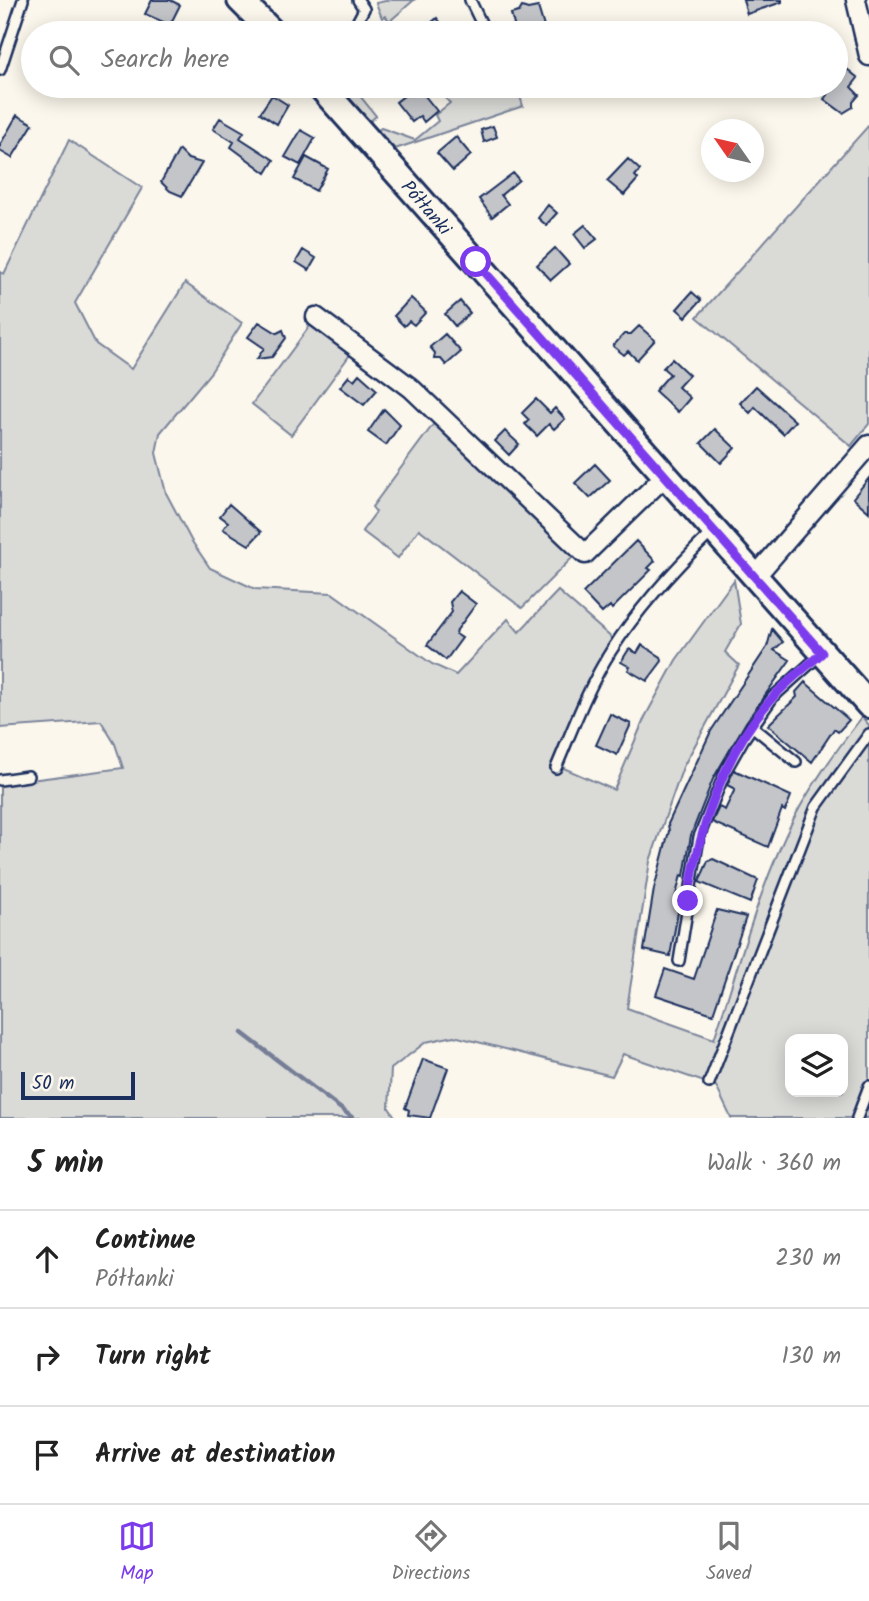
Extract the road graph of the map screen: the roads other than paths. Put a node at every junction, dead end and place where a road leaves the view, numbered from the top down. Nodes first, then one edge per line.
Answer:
1 (23, 0) edge
2 (358, 0) edge
3 (470, 0) edge
4 (856, 0) edge
5 (248, 3) edge
6 (263, 21) edge
7 (357, 21) edge
8 (480, 21) edge
9 (869, 56) edge
10 (0, 70) edge
11 (331, 98) edge
12 (316, 317) dead end
13 (869, 445) edge
14 (665, 477) junction
15 (713, 530) junction
16 (755, 577) junction
17 (822, 653) junction
18 (869, 705) edge
19 (752, 726) junction
20 (869, 734) edge
21 (796, 762) dead end
22 (556, 768) dead end
23 (28, 776) dead end
24 (0, 780) edge
25 (679, 961) dead end
26 (709, 1083) dead end
27 (869, 1086) edge
28 (858, 1118) edge

1 - 10 lane
2 - 7 lane
3 - 8 lane
4 - 9 street
5 - 6 street
11 - 14 street, Półłanki
12 - 14 street
13 - 16 street
14 - 15 street, Półłanki
15 - 16 street, Półłanki
15 - 22 lane
16 - 17 street, Półłanki
17 - 18 street, Półłanki
17 - 19 lane
19 - 21 lane
19 - 25 lane
20 - 26 lane
23 - 24 lane
27 - 28 lane

